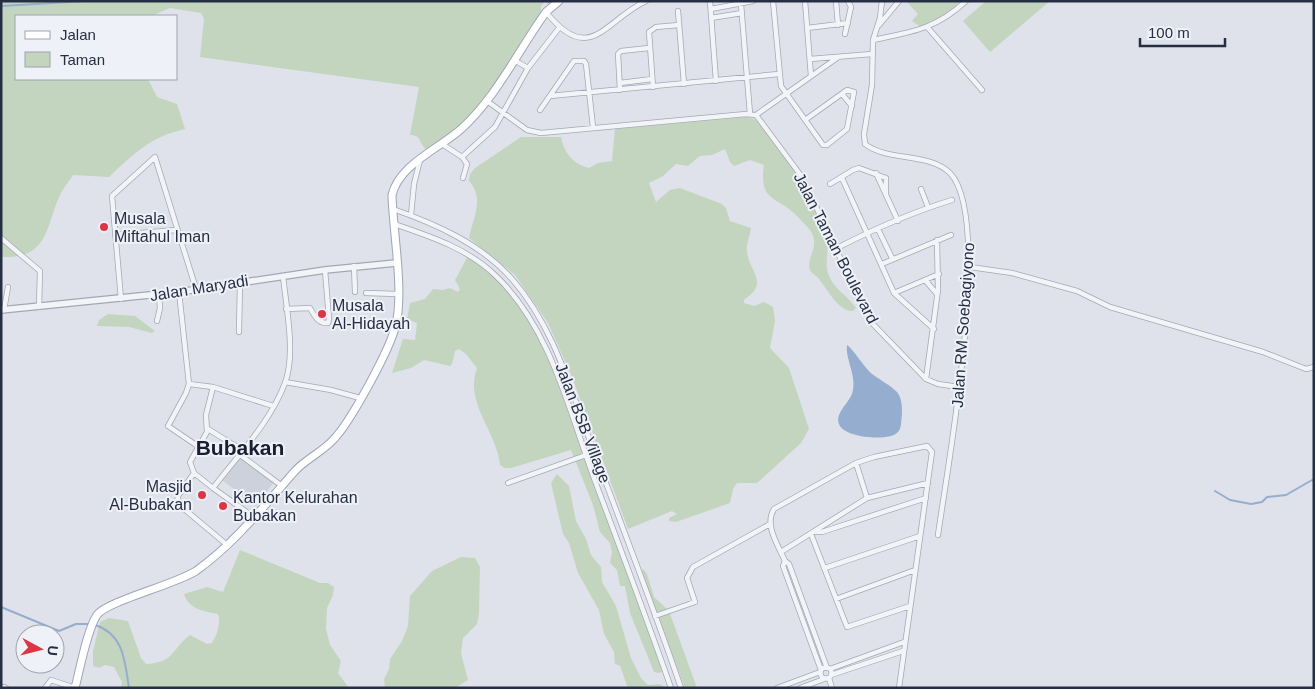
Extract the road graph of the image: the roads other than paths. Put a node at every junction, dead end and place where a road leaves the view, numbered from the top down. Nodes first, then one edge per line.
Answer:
1 (559, 1) edge
2 (646, 1) edge
3 (710, 1) edge
4 (753, 1) edge
5 (772, 1) edge
6 (804, 1) edge
7 (836, 1) edge
8 (848, 1) edge
9 (882, 1) edge
10 (899, 1) edge
11 (966, 1) edge
12 (741, 4) junction
13 (711, 9) junction
14 (678, 11) dead end
15 (546, 12) junction
16 (742, 14) junction
17 (711, 18) junction
18 (848, 23) junction
19 (680, 25) junction
20 (838, 25) junction
21 (559, 28) junction
22 (807, 28) junction
23 (928, 28) junction
24 (876, 29) junction
25 (845, 34) dead end
26 (873, 40) junction
27 (649, 48) junction
28 (872, 54) junction
29 (837, 58) junction
30 (514, 59) junction
31 (810, 59) junction
32 (528, 68) junction
33 (779, 74) junction
34 (812, 76) junction
35 (748, 78) junction
36 (652, 79) junction
37 (716, 81) junction
38 (620, 83) junction
39 (684, 84) junction
40 (653, 87) junction
41 (620, 90) junction
42 (982, 90) dead end
43 (589, 93) junction
44 (787, 94) junction
45 (842, 94) junction
46 (550, 96) junction
47 (487, 101) junction
48 (852, 106) junction
49 (540, 110) dead end
50 (504, 113) junction
51 (750, 114) junction
52 (756, 116) junction
53 (806, 120) junction
54 (593, 128) junction
55 (442, 144) junction
56 (462, 157) junction
57 (420, 160) junction
58 (463, 178) dead end
59 (842, 178) junction
60 (830, 184) dead end
61 (921, 189) dead end
62 (952, 200) dead end
63 (928, 208) junction
64 (393, 209) junction
65 (412, 215) junction
66 (898, 221) junction
67 (394, 224) junction
68 (878, 229) junction
69 (177, 230) junction
70 (868, 232) junction
71 (115, 235) junction
72 (951, 235) dead end
73 (1, 238) edge
74 (937, 240) junction
75 (837, 248) junction
76 (892, 258) junction
77 (396, 263) junction
78 (882, 264) junction
79 (354, 266) junction
80 (970, 267) junction
81 (325, 270) junction
82 (939, 274) junction
83 (283, 276) junction
84 (925, 280) junction
85 (240, 282) junction
86 (8, 287) dead end
87 (196, 289) junction
88 (179, 292) junction
89 (355, 292) dead end
90 (366, 293) dead end
91 (894, 293) junction
92 (397, 294) junction
93 (159, 295) junction
94 (938, 295) junction
95 (121, 299) junction
96 (39, 308) junction
97 (286, 309) junction
98 (3, 310) edge
99 (157, 321) dead end
100 (934, 329) junction
101 (239, 332) dead end
102 (1314, 367) edge
103 (926, 379) junction
104 (285, 382) junction
105 (189, 384) junction
106 (213, 387) junction
107 (959, 387) junction
108 (360, 398) junction
109 (273, 406) junction
110 (208, 430) junction
111 (199, 447) junction
112 (241, 452) junction
113 (586, 455) junction
114 (856, 463) junction
115 (194, 473) junction
116 (508, 483) dead end
117 (928, 483) junction
118 (282, 486) junction
119 (213, 488) junction
120 (867, 498) junction
121 (926, 498) junction
122 (255, 518) junction
123 (770, 524) junction
124 (813, 533) junction
125 (938, 535) dead end
126 (920, 536) junction
127 (226, 544) junction
128 (781, 552) junction
129 (785, 561) junction
130 (825, 568) junction
131 (915, 570) junction
132 (836, 599) junction
133 (910, 606) junction
134 (655, 616) junction
135 (904, 642) junction
136 (904, 651) junction
137 (828, 668) junction
138 (821, 671) junction
139 (828, 677) junction
140 (899, 686) edge
141 (45, 688) edge
142 (75, 688) edge
143 (672, 688) edge
144 (681, 688) edge
145 (777, 688) edge
146 (800, 688) edge
147 (832, 688) edge
148 (892, 688) edge

1 - 15 main road
2 - 21 street
3 - 13 street
4 - 12 street
5 - 33 street
6 - 22 street
7 - 20 street
8 - 18 street
9 - 24 street, Jalan RM Soebagiyono
10 - 24 street
11 - 23 street
12 - 13 street
12 - 16 street
13 - 17 street
14 - 19 street
15 - 21 street
15 - 30 main road
16 - 17 street
16 - 35 street
17 - 37 street
18 - 20 street
18 - 25 street
19 - 27 street
19 - 39 street
20 - 22 street
21 - 32 street
22 - 31 street
23 - 26 street
23 - 42 street
24 - 26 street, Jalan RM Soebagiyono
26 - 28 street, Jalan RM Soebagiyono
27 - 36 street
27 - 38 street
28 - 29 street
28 - 80 street, Jalan RM Soebagiyono
29 - 31 street
29 - 34 street
30 - 32 street
30 - 47 main road
31 - 34 street
32 - 50 street
33 - 35 street
33 - 44 street
34 - 44 street
35 - 37 street
35 - 51 street
36 - 38 street
36 - 40 street
37 - 39 street
38 - 41 street
39 - 40 street
40 - 41 street
41 - 43 street
43 - 46 street
43 - 46 street
43 - 54 street
44 - 52 street
44 - 53 street
45 - 48 street
45 - 48 street
45 - 53 street
46 - 49 street
47 - 50 street
47 - 55 main road
48 - 53 street
50 - 54 street
50 - 56 street
51 - 52 street
51 - 54 street
52 - 75 street, Jalan Taman Boulevard
55 - 56 street
55 - 57 main road
56 - 58 street
57 - 64 main road
57 - 65 street
59 - 60 street
59 - 66 street
59 - 70 street
61 - 63 street
62 - 63 street
63 - 66 street
64 - 65 street, Jalan BSB Village
64 - 67 main road
65 - 134 street, Jalan BSB Village
66 - 68 street
67 - 77 main road
67 - 113 street
68 - 70 street
68 - 76 street
69 - 71 street
69 - 71 street
69 - 87 street
70 - 75 street
70 - 78 street
71 - 95 street
72 - 74 street
73 - 96 street
74 - 76 street
74 - 82 street
75 - 103 street, Jalan Taman Boulevard
76 - 78 street
77 - 79 street, Jalan Maryadi
77 - 92 main road
78 - 91 street
79 - 81 street, Jalan Maryadi
79 - 89 street
80 - 102 street
80 - 107 street, Jalan RM Soebagiyono
81 - 83 street, Jalan Maryadi
81 - 97 street
82 - 84 street
82 - 94 street
83 - 85 street, Jalan Maryadi
83 - 97 street
84 - 91 street
84 - 94 street
85 - 87 street, Jalan Maryadi
85 - 101 street
86 - 98 street
87 - 88 street, Jalan Maryadi
88 - 93 street, Jalan Maryadi
88 - 105 street
90 - 92 street
91 - 100 street
92 - 108 main road
93 - 95 street, Jalan Maryadi
93 - 99 street
94 - 100 street
95 - 96 street, Jalan Maryadi
96 - 98 street, Jalan Maryadi
97 - 104 street
100 - 103 street
103 - 107 street
104 - 108 street
104 - 109 street
105 - 106 street
105 - 111 street
106 - 109 street
106 - 110 street
107 - 125 street, Jalan RM Soebagiyono
108 - 118 main road
109 - 112 street
110 - 111 street
110 - 112 street
111 - 115 street
112 - 118 street
112 - 119 street
113 - 116 street
113 - 143 street
114 - 117 street
114 - 120 street
114 - 123 street
115 - 119 street
115 - 127 street
117 - 120 street
117 - 121 street
118 - 122 main road
119 - 122 street
120 - 124 street
121 - 124 street
121 - 126 street
122 - 127 main road
123 - 128 street
123 - 134 street
124 - 128 street
124 - 130 street
126 - 130 street
126 - 131 street
127 - 142 main road
128 - 129 street
129 - 137 street
129 - 138 street
130 - 132 street
131 - 132 street
131 - 133 street
132 - 133 street
133 - 135 street
134 - 144 street, Jalan BSB Village
135 - 136 street
135 - 137 street
136 - 139 street
136 - 140 street
137 - 138 street
137 - 139 street
138 - 139 street
138 - 145 street
139 - 146 street
139 - 147 street
140 - 148 street
141 - 142 street

